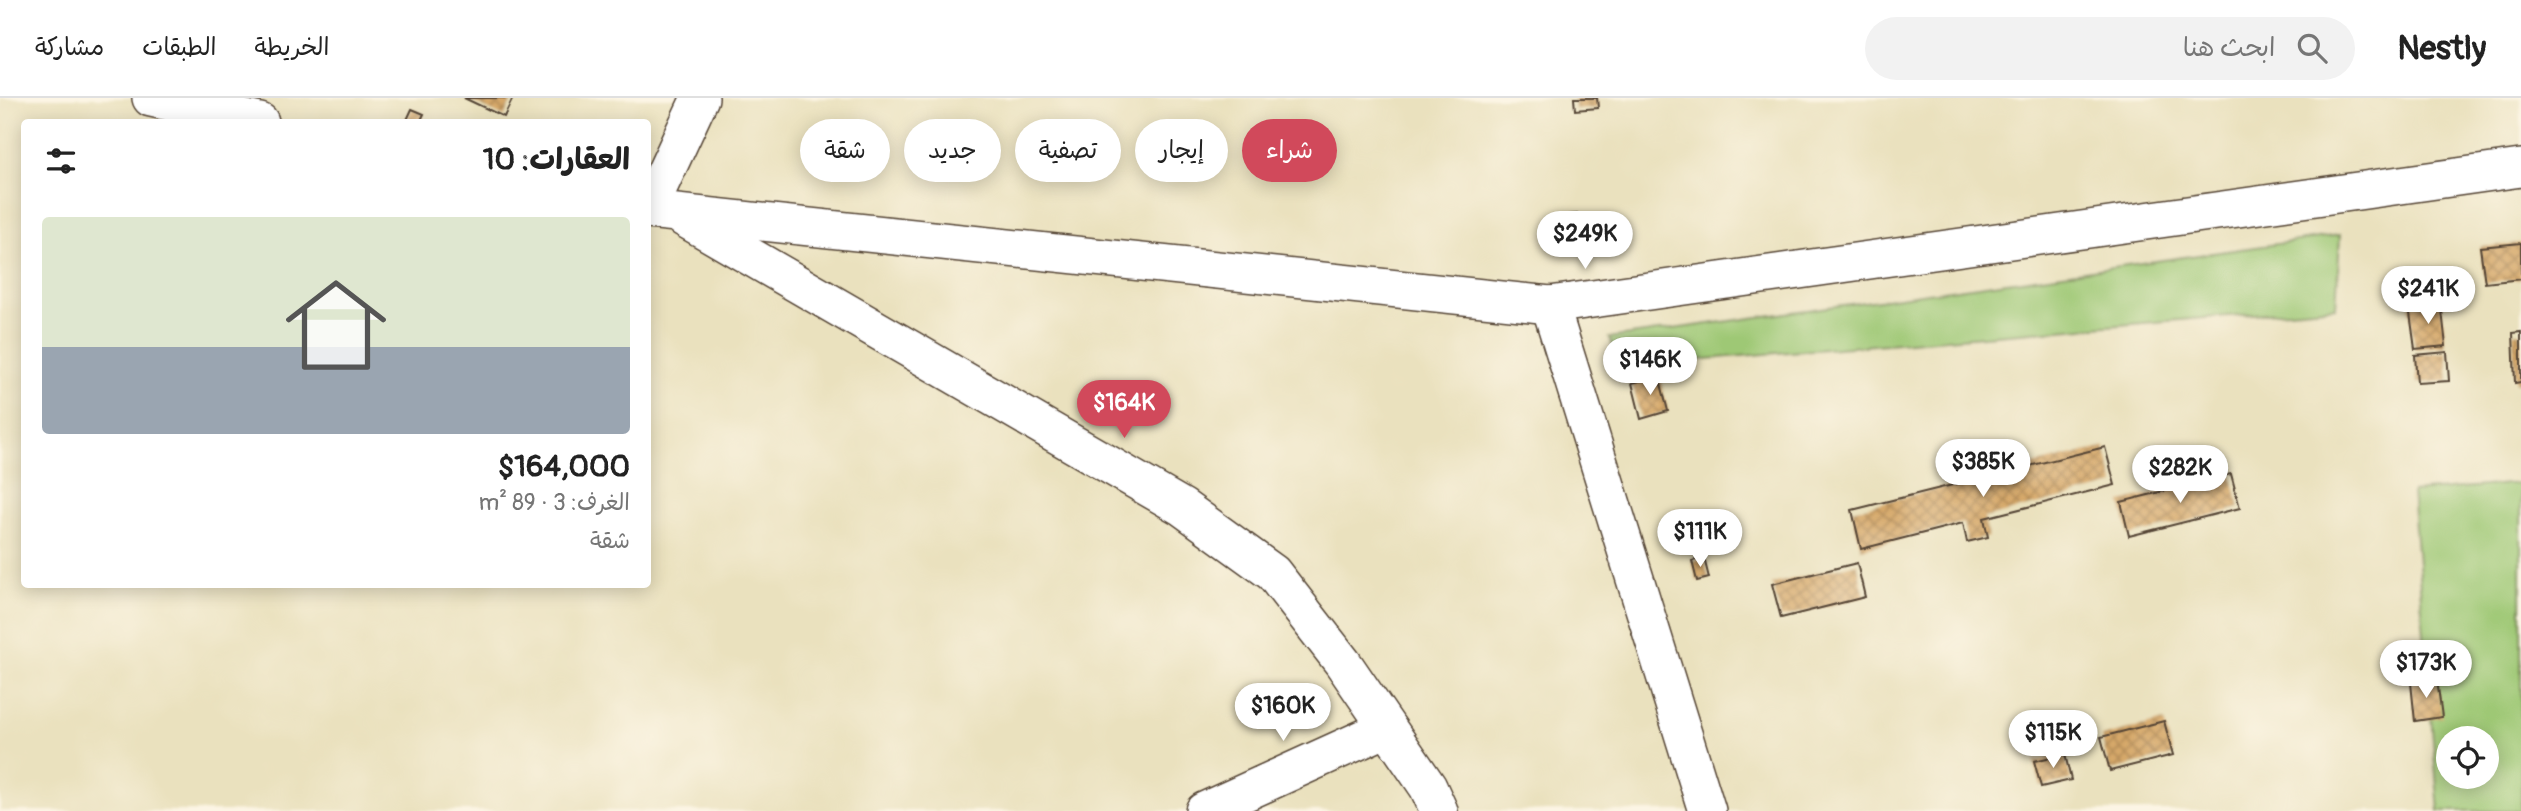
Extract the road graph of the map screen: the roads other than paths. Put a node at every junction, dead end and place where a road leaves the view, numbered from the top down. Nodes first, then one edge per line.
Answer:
1 (151, 98) edge
2 (700, 98) edge
3 (246, 119) edge
4 (2521, 168) edge
5 (656, 211) edge
6 (1550, 305) junction
7 (1387, 728) junction
8 (1203, 811) edge
9 (1439, 811) edge
10 (1707, 811) edge

1 - 3 street
2 - 5 street
4 - 6 street
5 - 6 street
5 - 7 street
6 - 10 street
7 - 8 street
7 - 9 street

